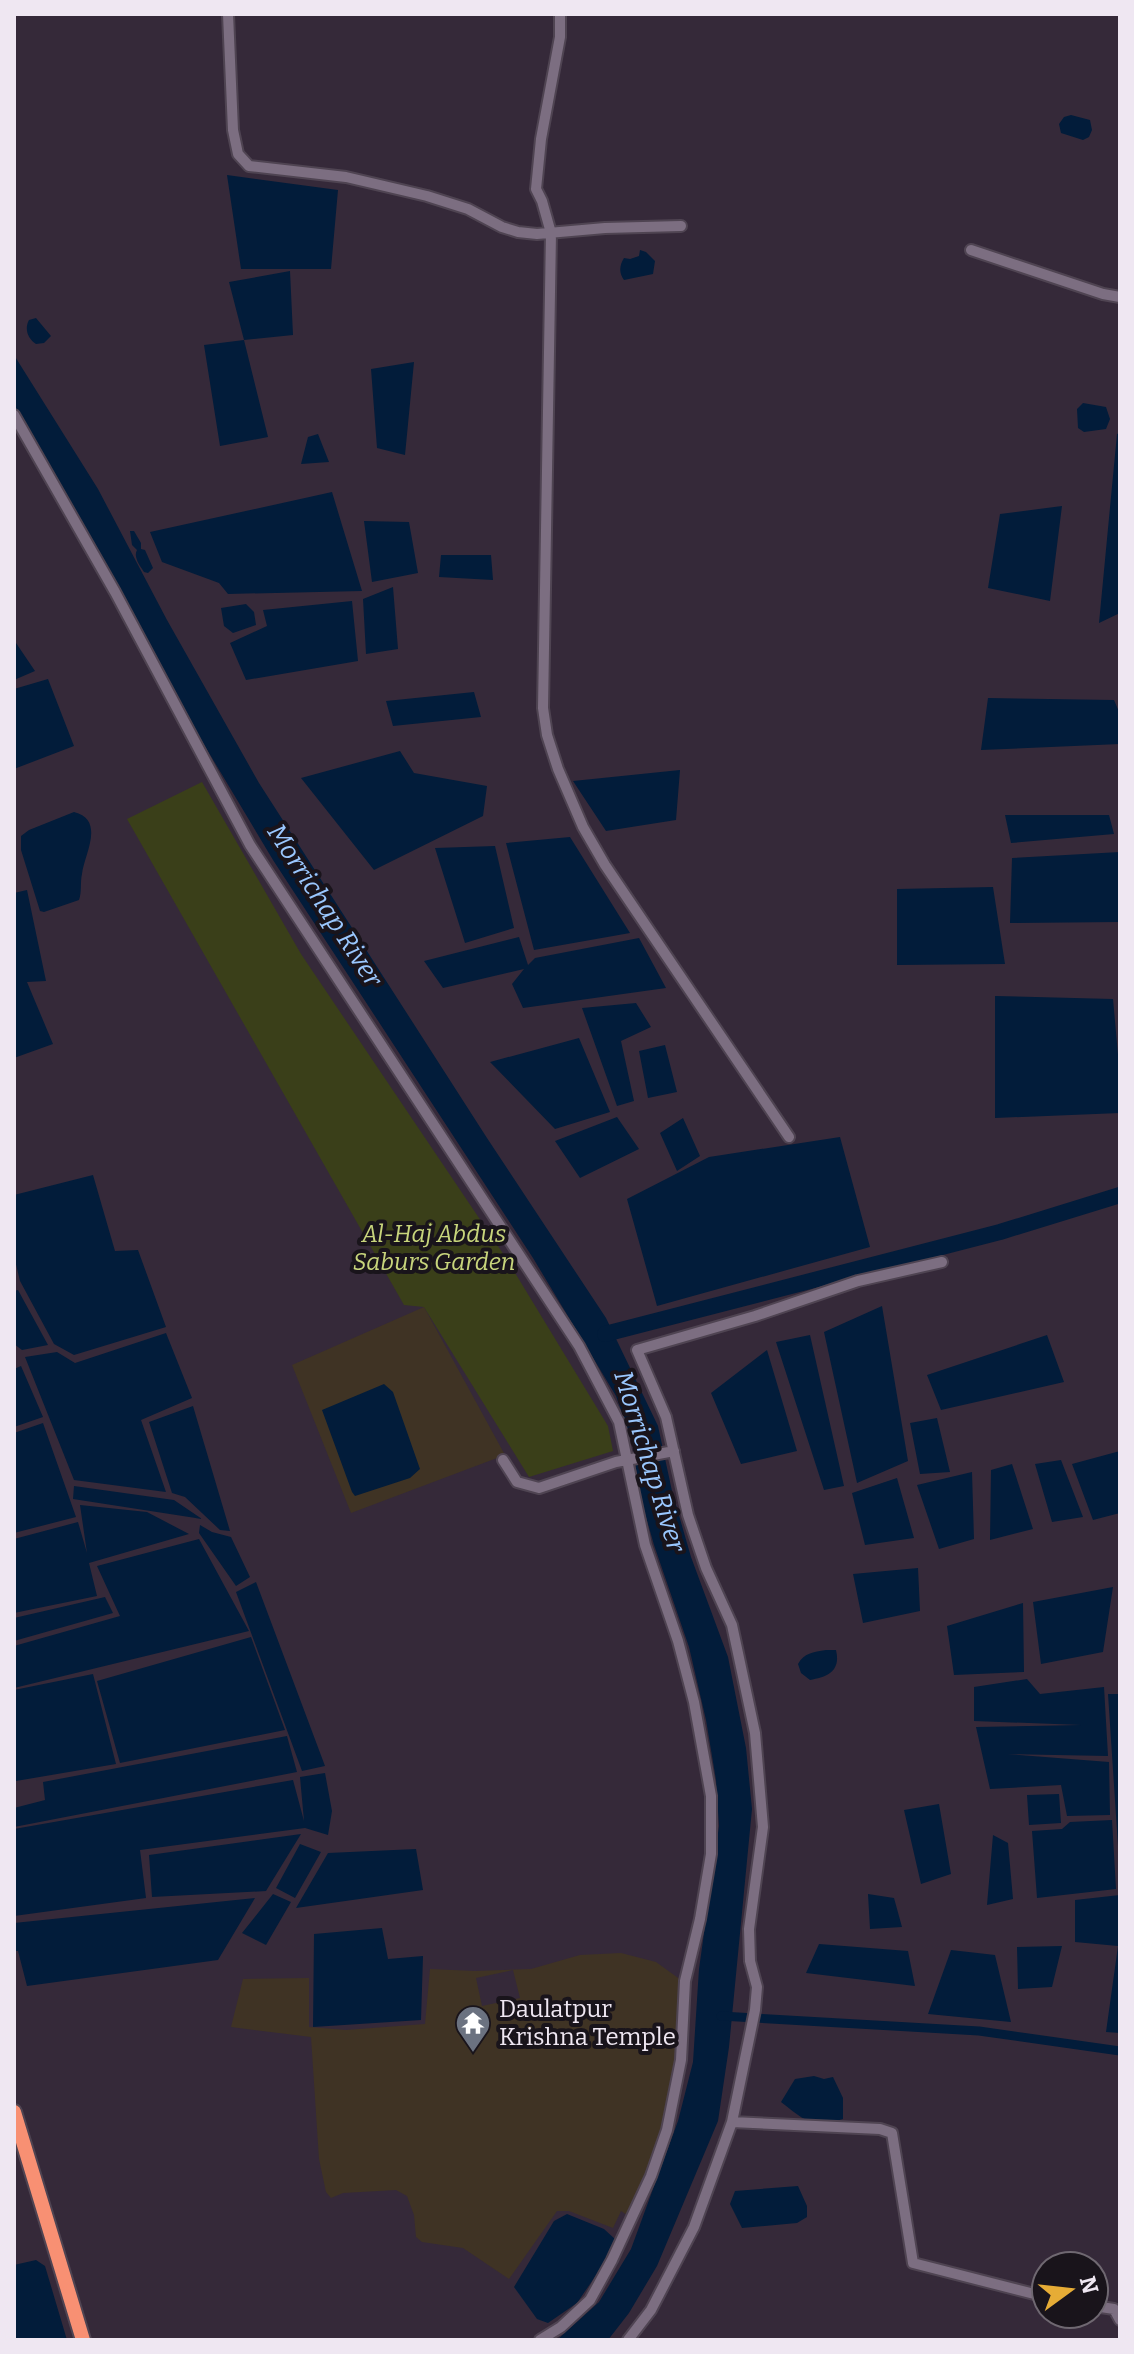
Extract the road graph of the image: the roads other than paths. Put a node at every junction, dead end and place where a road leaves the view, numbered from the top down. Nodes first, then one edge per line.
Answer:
1 (228, 14) edge
2 (560, 14) edge
3 (681, 226) dead end
4 (551, 233) junction
5 (971, 250) dead end
6 (1120, 297) edge
7 (14, 415) edge
8 (789, 1137) dead end
9 (942, 1262) dead end
10 (673, 1451) junction
11 (503, 1460) dead end
12 (627, 1460) junction
13 (14, 2112) edge
14 (732, 2122) junction
15 (1030, 2293) edge
16 (83, 2340) edge
17 (540, 2340) edge
18 (628, 2340) edge

1 - 4 street
2 - 4 street
3 - 4 street
4 - 8 street
5 - 6 street
7 - 12 street
9 - 10 street
10 - 12 street
10 - 14 street
11 - 12 street
12 - 17 street
13 - 16 highway
14 - 15 street
14 - 18 street

